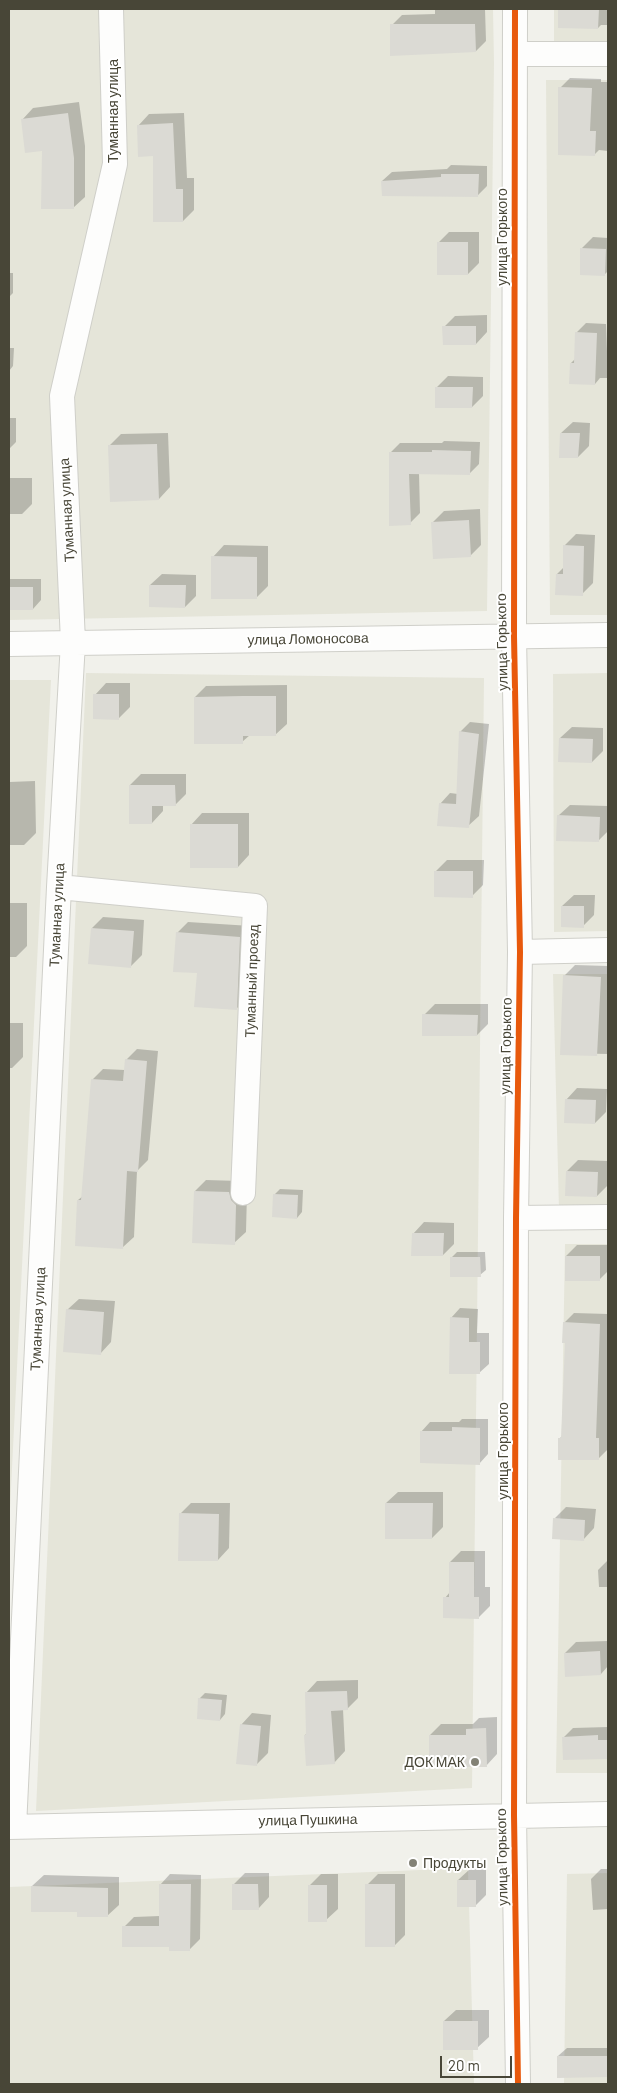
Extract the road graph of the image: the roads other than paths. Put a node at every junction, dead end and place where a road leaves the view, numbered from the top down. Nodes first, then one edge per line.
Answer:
1 (111, 9) edge
2 (515, 9) edge
3 (515, 54) junction
4 (608, 54) edge
5 (608, 635) edge
6 (514, 636) junction
7 (73, 642) junction
8 (9, 644) edge
9 (59, 887) junction
10 (608, 950) edge
11 (520, 952) junction
12 (244, 1193) dead end
13 (516, 1218) junction
14 (608, 1218) edge
15 (608, 1814) edge
16 (514, 1815) junction
17 (12, 1827) edge
18 (518, 2084) edge

1 - 7 street, Туманная улица
2 - 3 street, улица Горького
3 - 4 street
3 - 6 street, улица Горького
5 - 6 street, улица Ломоносова
6 - 7 street, улица Ломоносова
6 - 11 street, улица Горького
7 - 8 street, улица Ломоносова
7 - 9 street, Туманная улица
9 - 12 street, Туманный проезд
9 - 17 street, Туманная улица
10 - 11 street
11 - 13 street, улица Горького
13 - 14 street
13 - 16 street, улица Горького
15 - 16 street, улица Пушкина
16 - 17 street, улица Пушкина
16 - 18 street, улица Горького

